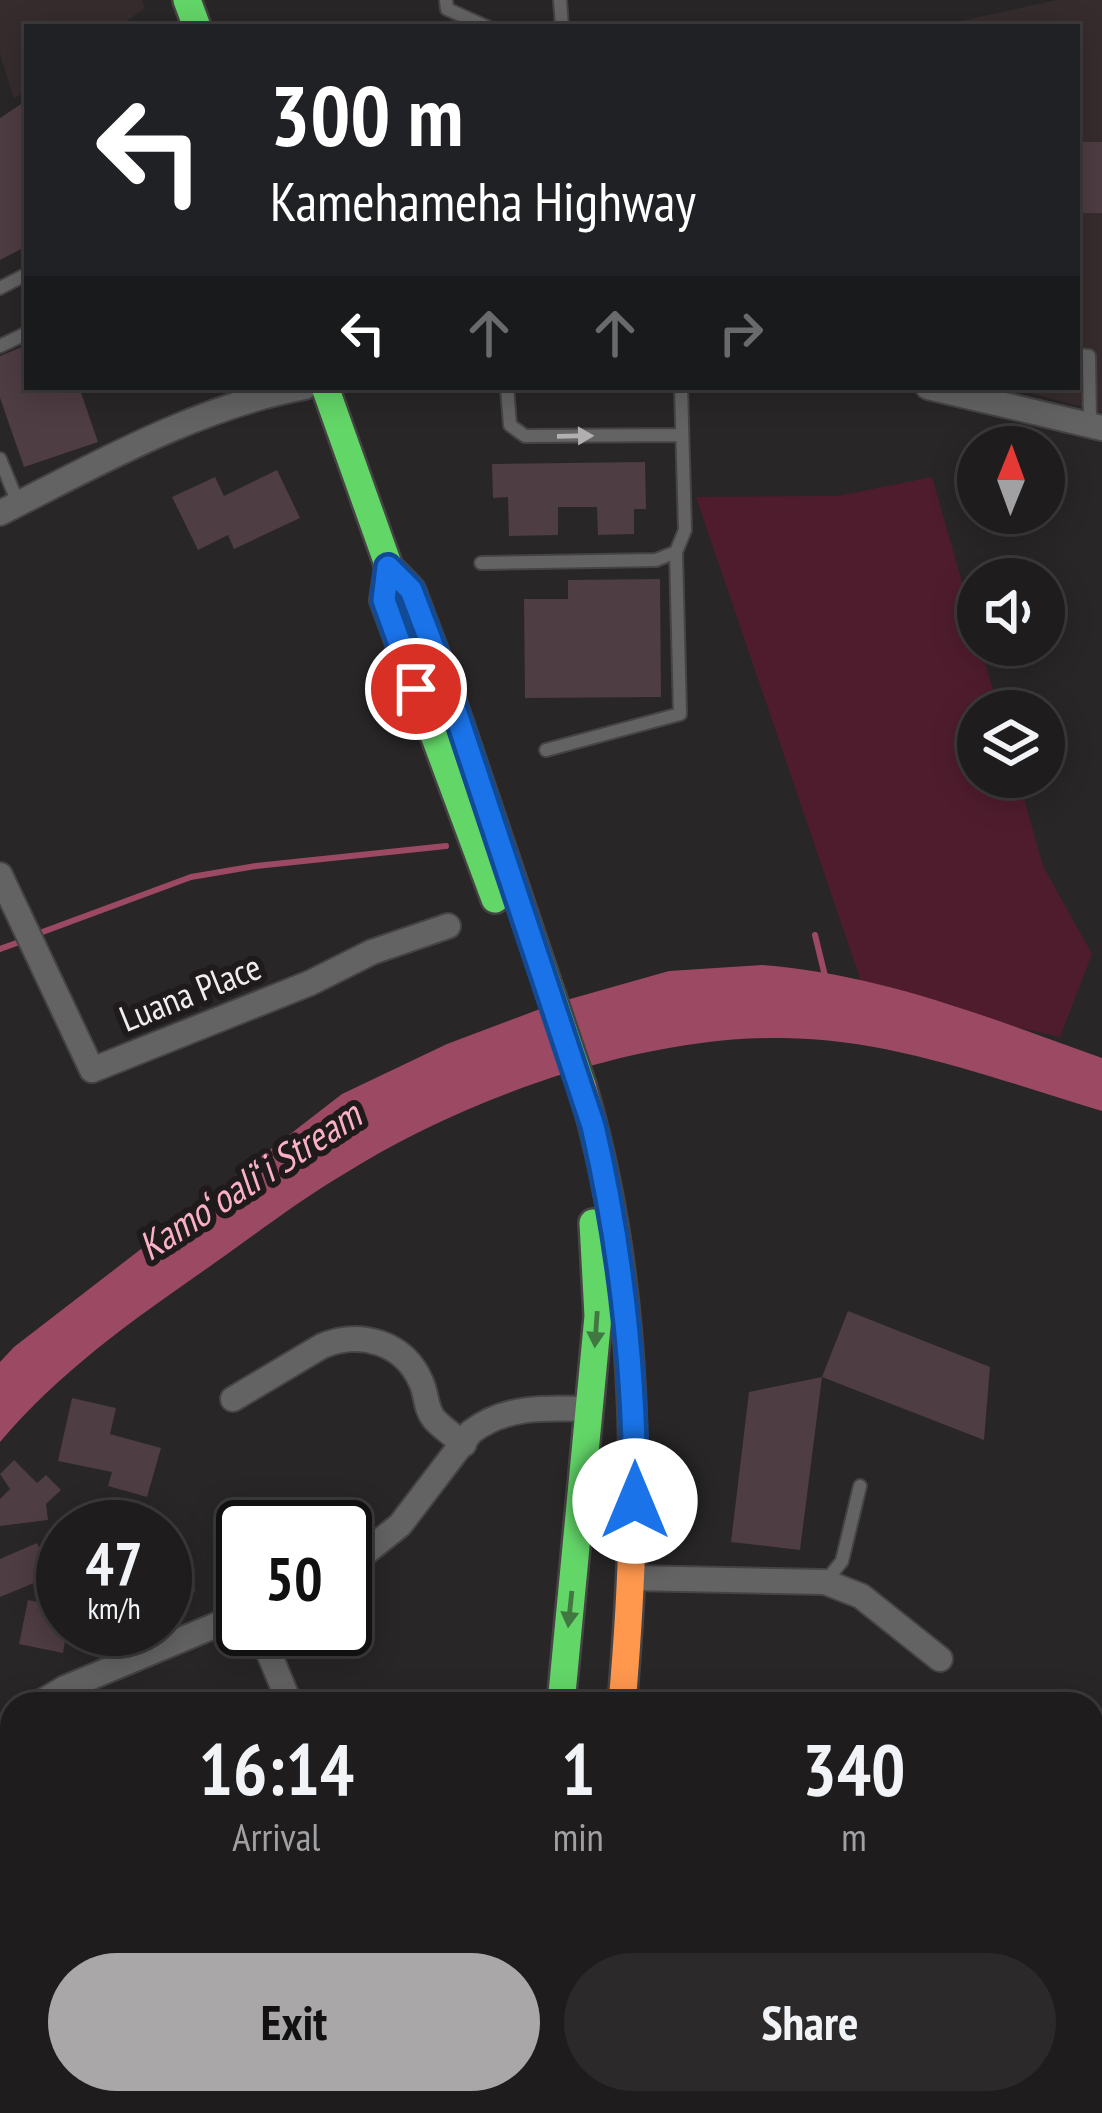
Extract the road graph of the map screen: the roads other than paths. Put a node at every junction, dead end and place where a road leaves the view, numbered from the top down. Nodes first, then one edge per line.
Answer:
1 (446, 0) edge
2 (480, 24) edge
3 (1080, 355) edge
4 (288, 390) edge
5 (326, 390) edge
6 (507, 390) edge
7 (681, 390) edge
8 (941, 390) edge
9 (1096, 426) edge
10 (682, 434) junction
11 (0, 459) edge
12 (9, 509) edge
13 (676, 552) junction
14 (481, 563) dead end
15 (546, 750) dead end
16 (0, 875) edge
17 (448, 926) dead end
18 (572, 1091) junction
19 (233, 1399) dead end
20 (590, 1408) junction
21 (634, 1420) junction
22 (464, 1444) junction
23 (860, 1486) dead end
24 (372, 1548) edge
25 (633, 1578) junction
26 (825, 1582) junction
27 (142, 1656) edge
28 (270, 1656) edge
29 (940, 1659) dead end
30 (64, 1692) edge
31 (285, 1692) edge
32 (562, 1692) edge
33 (623, 1692) edge

1 - 2 lane
3 - 9 lane
4 - 12 street
5 - 18 main road
6 -> 10 lane
7 - 10 lane
8 - 9 street
10 - 13 lane
11 - 12 lane
13 - 14 lane
13 - 15 lane
16 - 17 street, Luana Place
18 -> 20 main road
18 - 21 main road
19 - 22 street
20 - 21 main road
20 - 22 street
20 -> 32 main road
21 - 25 main road
22 - 24 street
23 - 26 lane
25 - 26 street
25 - 33 main road
26 - 29 street
27 - 30 street
28 - 31 street

